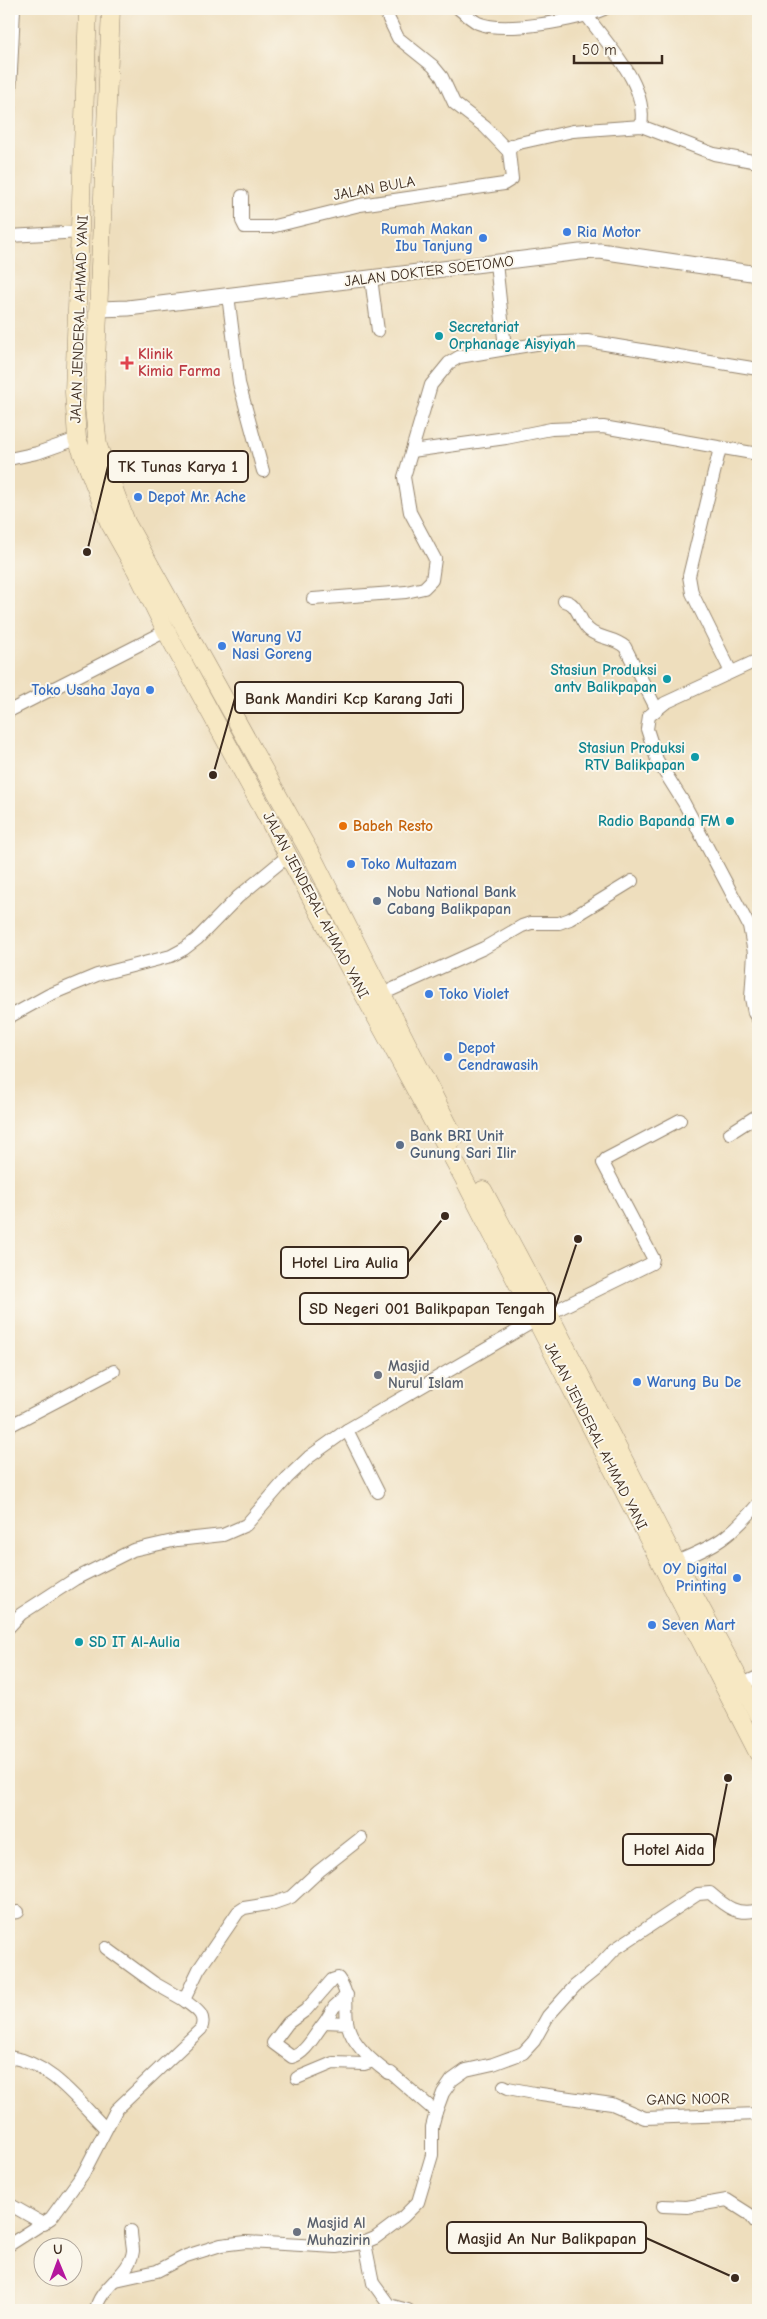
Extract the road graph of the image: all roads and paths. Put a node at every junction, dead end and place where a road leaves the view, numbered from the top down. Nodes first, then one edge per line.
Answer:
1 (14, 9) edge
2 (88, 9) edge
3 (111, 9) edge
4 (384, 9) edge
5 (459, 9) edge
6 (604, 9) edge
7 (582, 14) edge
8 (9, 112) edge
9 (641, 126) junction
10 (509, 152) junction
11 (758, 162) edge
12 (242, 196) dead end
13 (82, 232) junction
14 (9, 236) edge
15 (496, 263) junction
16 (758, 274) edge
17 (371, 278) junction
18 (228, 295) junction
19 (99, 310) junction
20 (378, 331) dead end
21 (505, 348) junction
22 (758, 369) edge
23 (77, 440) junction
24 (720, 448) junction
25 (412, 451) junction
26 (758, 454) edge
27 (9, 459) edge
28 (263, 471) dead end
29 (313, 599) dead end
30 (564, 601) dead end
31 (166, 630) junction
32 (758, 660) edge
33 (731, 672) junction
34 (656, 708) junction
35 (9, 711) edge
36 (289, 855) junction
37 (632, 881) dead end
38 (755, 939) edge
39 (382, 994) junction
40 (9, 1017) edge
41 (758, 1019) edge
42 (758, 1115) edge
43 (680, 1120) dead end
44 (730, 1133) dead end
45 (543, 1317) junction
46 (114, 1371) dead end
47 (9, 1426) edge
48 (347, 1430) junction
49 (378, 1492) dead end
50 (758, 1504) edge
51 (676, 1562) junction
52 (9, 1627) edge
53 (750, 1680) edge
54 (758, 1714) edge
55 (758, 1753) edge
56 (361, 1838) dead end
57 (758, 1910) edge
58 (106, 1948) dead end
59 (347, 1995) junction
60 (184, 2000) junction
61 (324, 2022) junction
62 (347, 2023) junction
63 (9, 2057) edge
64 (373, 2062) junction
65 (297, 2078) dead end
66 (504, 2086) dead end
67 (436, 2112) junction
68 (758, 2114) edge
69 (105, 2128) junction
70 (9, 2204) edge
71 (663, 2206) dead end
72 (44, 2224) junction
73 (758, 2225) edge
74 (131, 2231) dead end
75 (363, 2243) junction
76 (9, 2244) edge
77 (116, 2280) junction
78 (96, 2310) edge
79 (408, 2310) edge

1 - 8 street
2 - 13 main road, JALAN JENDERAL AHMAD YANI
3 - 19 main road, JALAN JENDERAL AHMAD YANI
4 - 10 street
5 - 7 street
6 - 7 street
7 - 9 street
9 - 10 street
9 - 11 street
10 - 12 street, JALAN BULA
13 - 14 street
13 - 23 main road, JALAN JENDERAL AHMAD YANI
15 - 16 street, JALAN DOKTER SOETOMO
15 - 17 street, JALAN DOKTER SOETOMO
15 - 21 street
17 - 18 street, JALAN DOKTER SOETOMO
17 - 20 street
18 - 19 street, JALAN DOKTER SOETOMO
18 - 28 street
19 - 39 main road, JALAN JENDERAL AHMAD YANI
21 - 22 street
21 - 25 street
23 - 27 street
23 - 31 main road, JALAN JENDERAL AHMAD YANI
24 - 25 street
24 - 26 street
24 - 33 street
25 - 29 street
30 - 34 street
31 - 35 street
31 - 36 main road, JALAN JENDERAL AHMAD YANI
32 - 33 street
33 - 34 street
34 - 38 street
36 - 40 street
36 - 45 main road, JALAN JENDERAL AHMAD YANI
37 - 39 street
38 - 41 street
39 - 45 main road, JALAN JENDERAL AHMAD YANI
42 - 44 street
43 - 45 street
45 - 48 street
45 - 51 main road, JALAN JENDERAL AHMAD YANI
45 - 55 main road, JALAN JENDERAL AHMAD YANI
46 - 47 street
48 - 49 street
48 - 52 street
50 - 51 street
51 - 53 main road, JALAN JENDERAL AHMAD YANI
53 - 54 main road, JALAN JENDERAL AHMAD YANI
56 - 60 street
57 - 67 street
58 - 60 street
59 - 61 street
59 - 61 street
59 - 62 street
60 - 69 street
61 - 62 street
62 - 64 street
63 - 69 street
64 - 65 street
64 - 67 street
66 - 68 street, GANG NOOR
67 - 75 street
69 - 72 street
70 - 72 street
71 - 73 street
72 - 76 street
74 - 77 street
75 - 77 street
75 - 79 street
77 - 78 street

